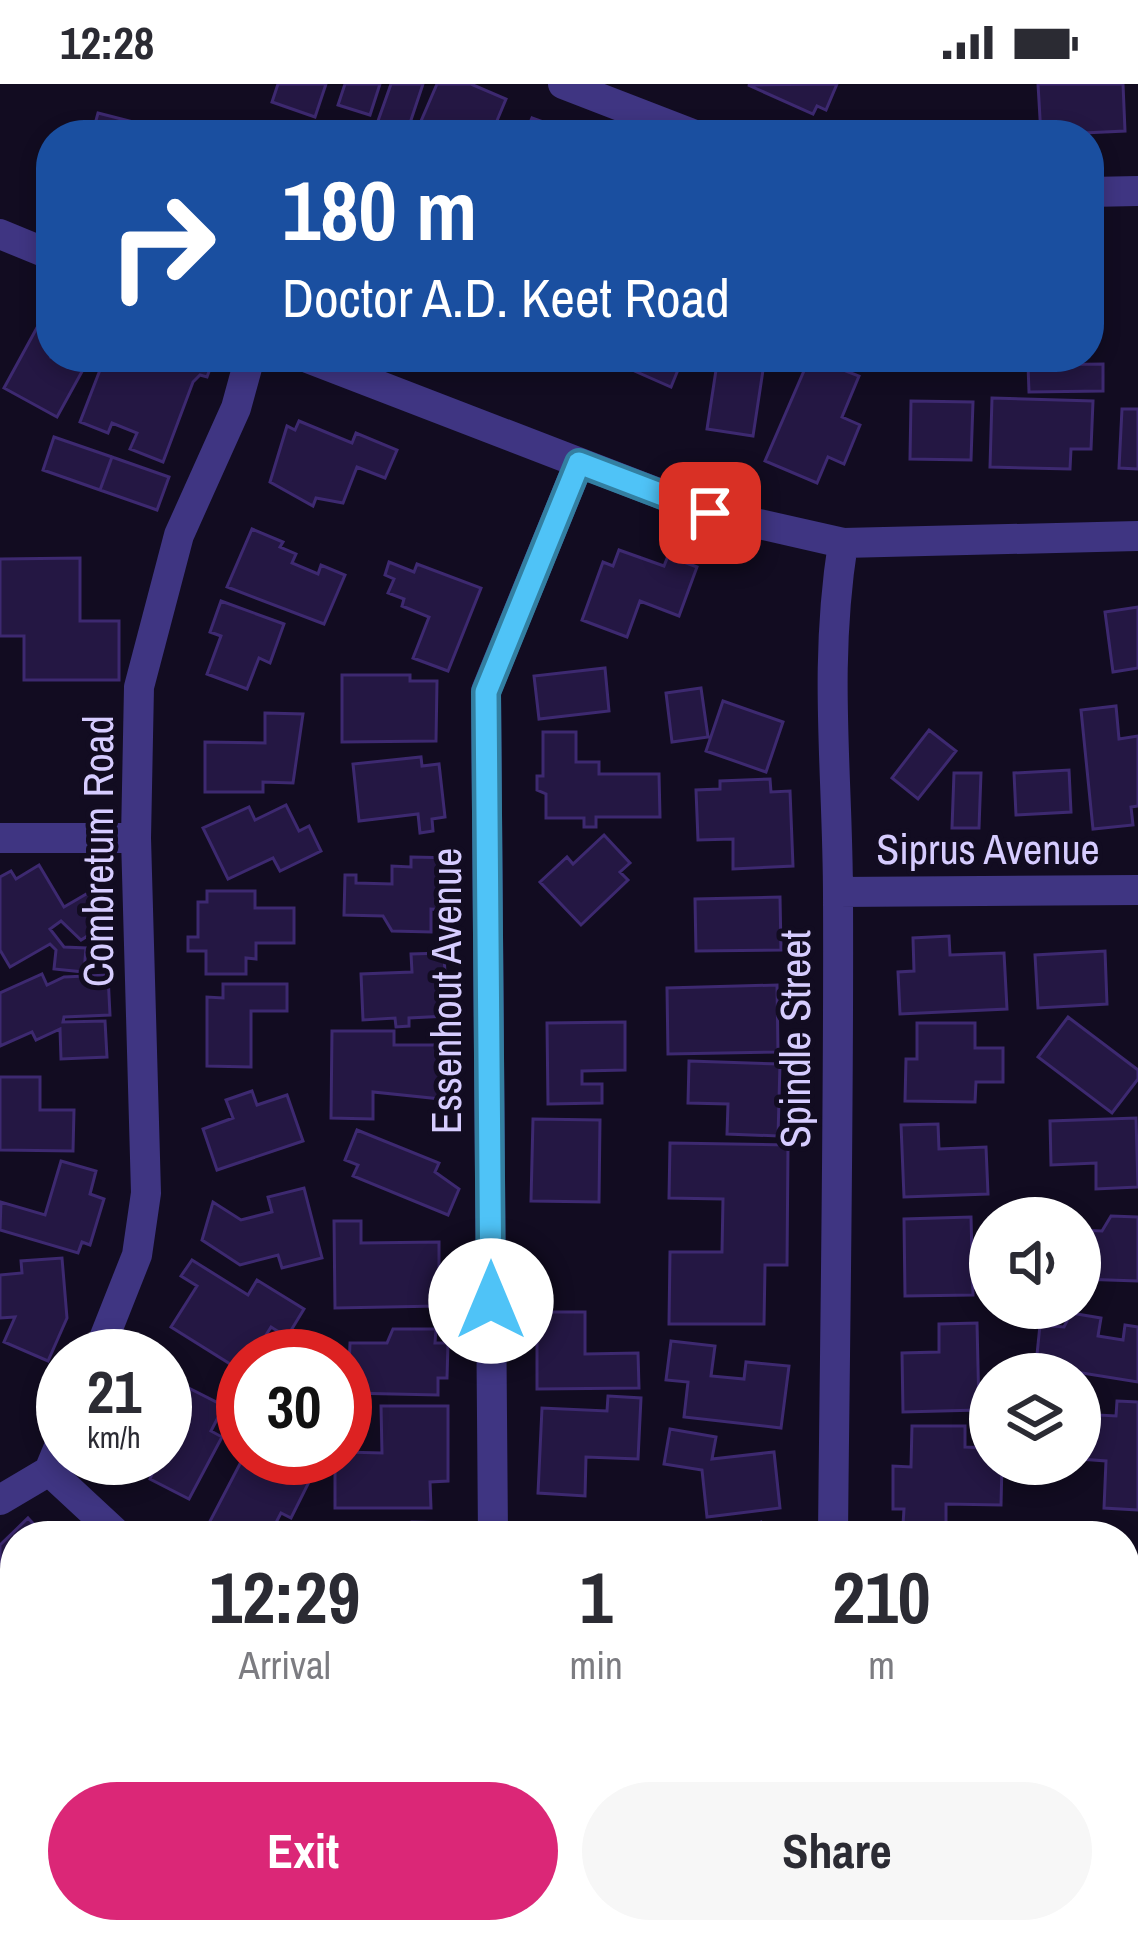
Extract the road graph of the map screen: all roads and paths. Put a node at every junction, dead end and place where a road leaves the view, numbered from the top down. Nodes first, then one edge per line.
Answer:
1 (563, 84) edge
2 (656, 120) edge
3 (1138, 191) edge
4 (1104, 192) edge
5 (0, 234) edge
6 (36, 249) edge
7 (246, 372) edge
8 (343, 372) edge
9 (579, 463) junction
10 (1138, 536) edge
11 (843, 543) junction
12 (0, 838) edge
13 (136, 838) junction
14 (1138, 890) edge
15 (838, 892) junction
16 (107, 1329) edge
17 (36, 1478) edge
18 (64, 1485) edge
19 (0, 1499) edge
20 (103, 1521) edge
21 (493, 1521) edge
22 (833, 1521) edge

1 - 2 street
3 - 4 street
5 - 6 street
7 - 13 street, Combretum Road
8 - 9 street
9 - 11 street
9 - 21 street, Essenhout Avenue
10 - 11 street
11 - 15 street, Spindle Street
12 - 13 street
13 - 16 street, Combretum Road
14 - 15 street, Siprus Avenue
15 - 22 street, Spindle Street
17 - 19 street
18 - 20 street

